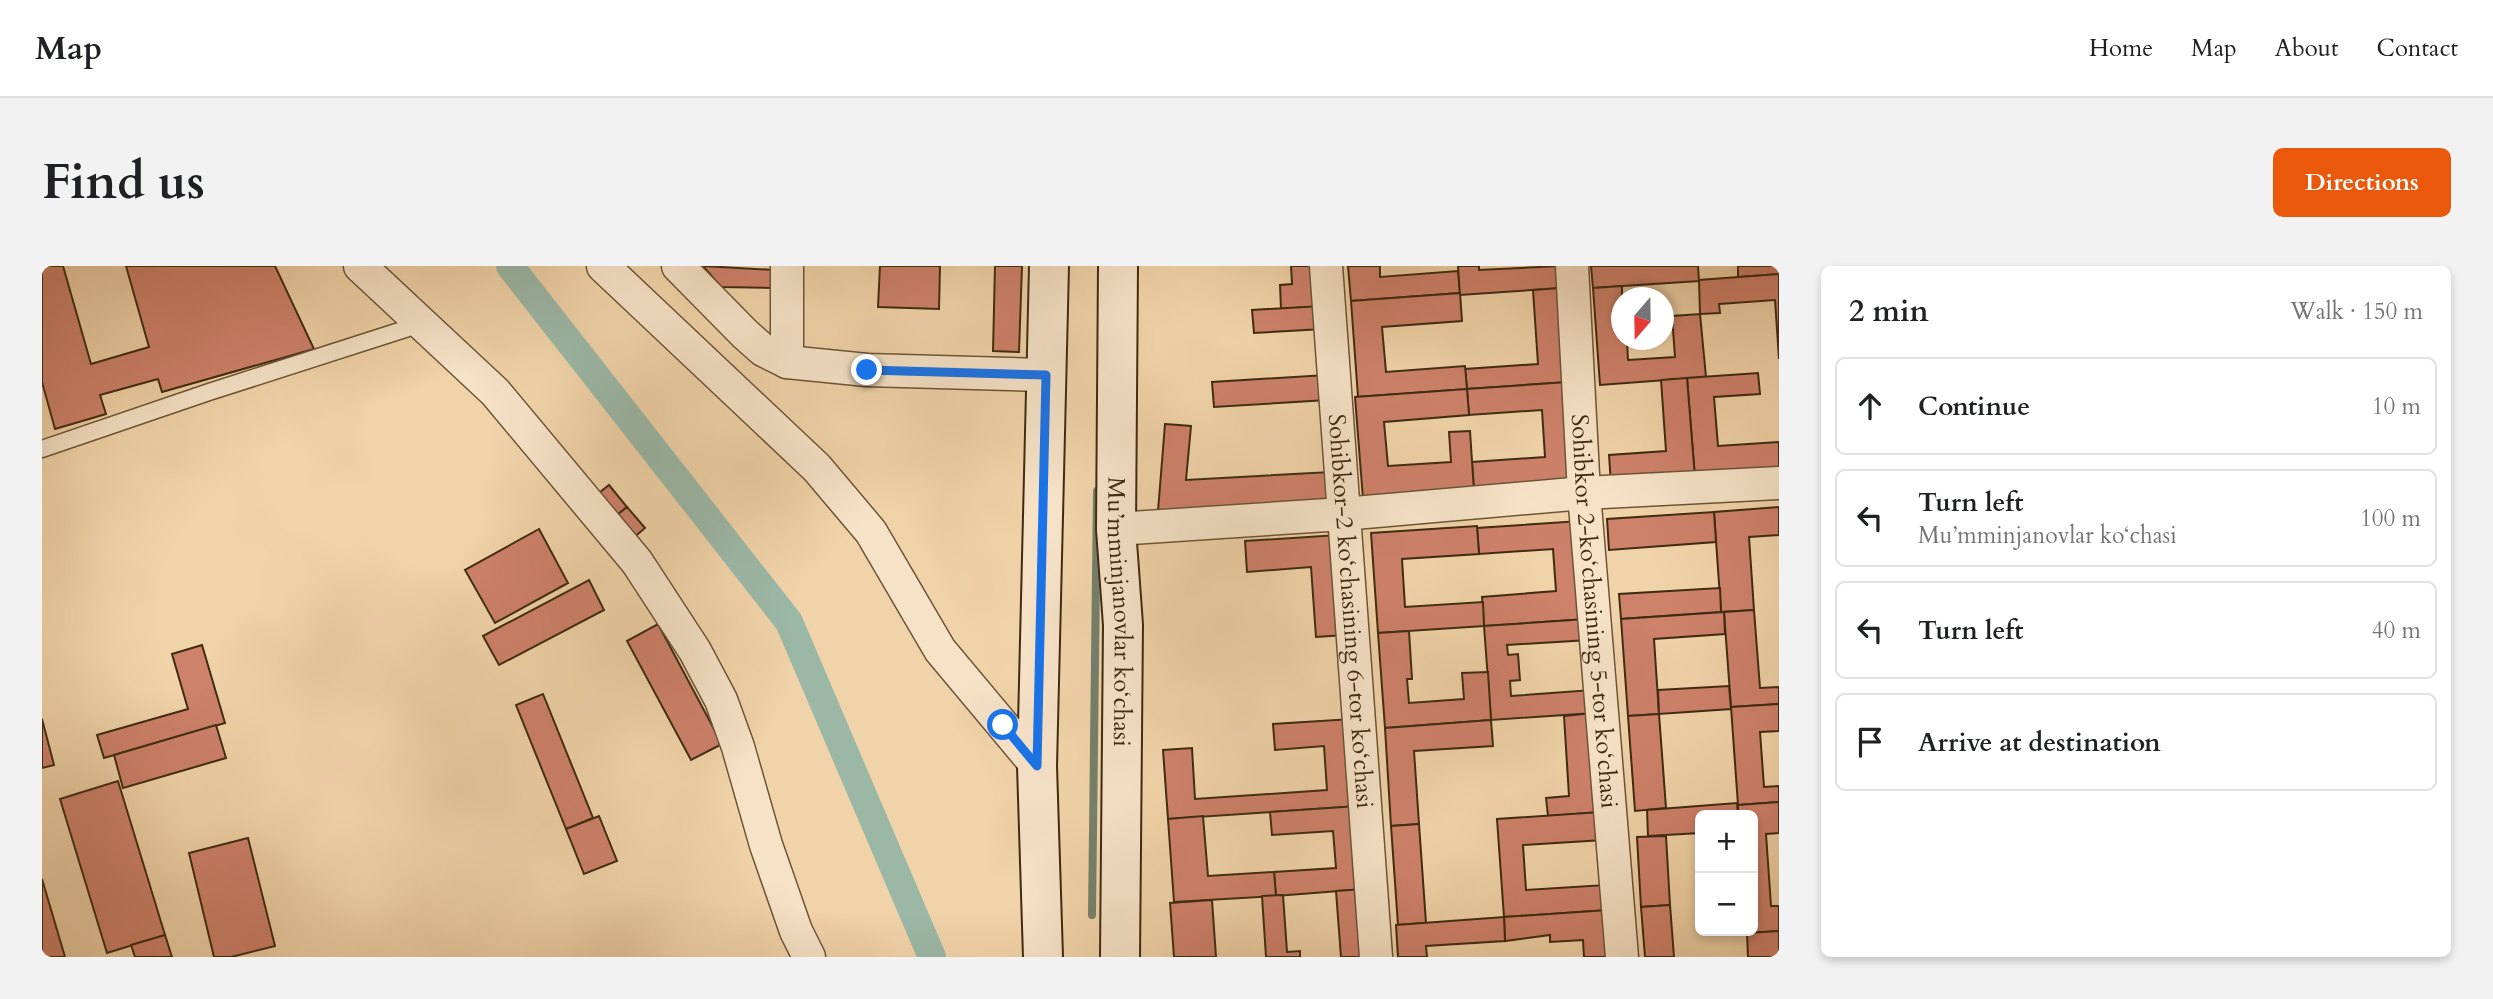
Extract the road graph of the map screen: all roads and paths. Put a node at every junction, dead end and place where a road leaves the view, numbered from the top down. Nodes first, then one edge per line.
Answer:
1 (360, 266) edge
2 (603, 266) edge
3 (678, 266) edge
4 (787, 266) edge
5 (1049, 266) edge
6 (1118, 266) edge
7 (1326, 266) edge
8 (1572, 266) edge
9 (421, 324) junction
10 (787, 362) junction
11 (1046, 375) junction
12 (42, 449) edge
13 (1779, 483) edge
14 (1584, 493) junction
15 (1343, 514) junction
16 (1116, 529) junction
17 (1037, 766) junction
18 (809, 957) edge
19 (1043, 957) edge
20 (1121, 957) edge
21 (1376, 957) edge
22 (1622, 957) edge

1 - 9 street
2 - 17 street
3 - 10 street
4 - 10 street
5 - 11 main road
6 - 16 main road, Mu’mminjanovlar ko‘chasi
7 - 15 street, Sohibkor-2 ko‘chasining 6-tor ko‘chasi
8 - 14 street, Sohibkor 2-ko‘chasining 5-tor ko‘chasi
9 - 12 lane
9 - 18 street
10 - 11 street
11 - 17 main road
13 - 14 street
14 - 15 street
14 - 22 street, Sohibkor 2-ko‘chasining 5-tor ko‘chasi
15 - 16 street
15 - 21 street, Sohibkor-2 ko‘chasining 6-tor ko‘chasi
16 - 20 main road, Mu’mminjanovlar ko‘chasi
17 - 19 main road

